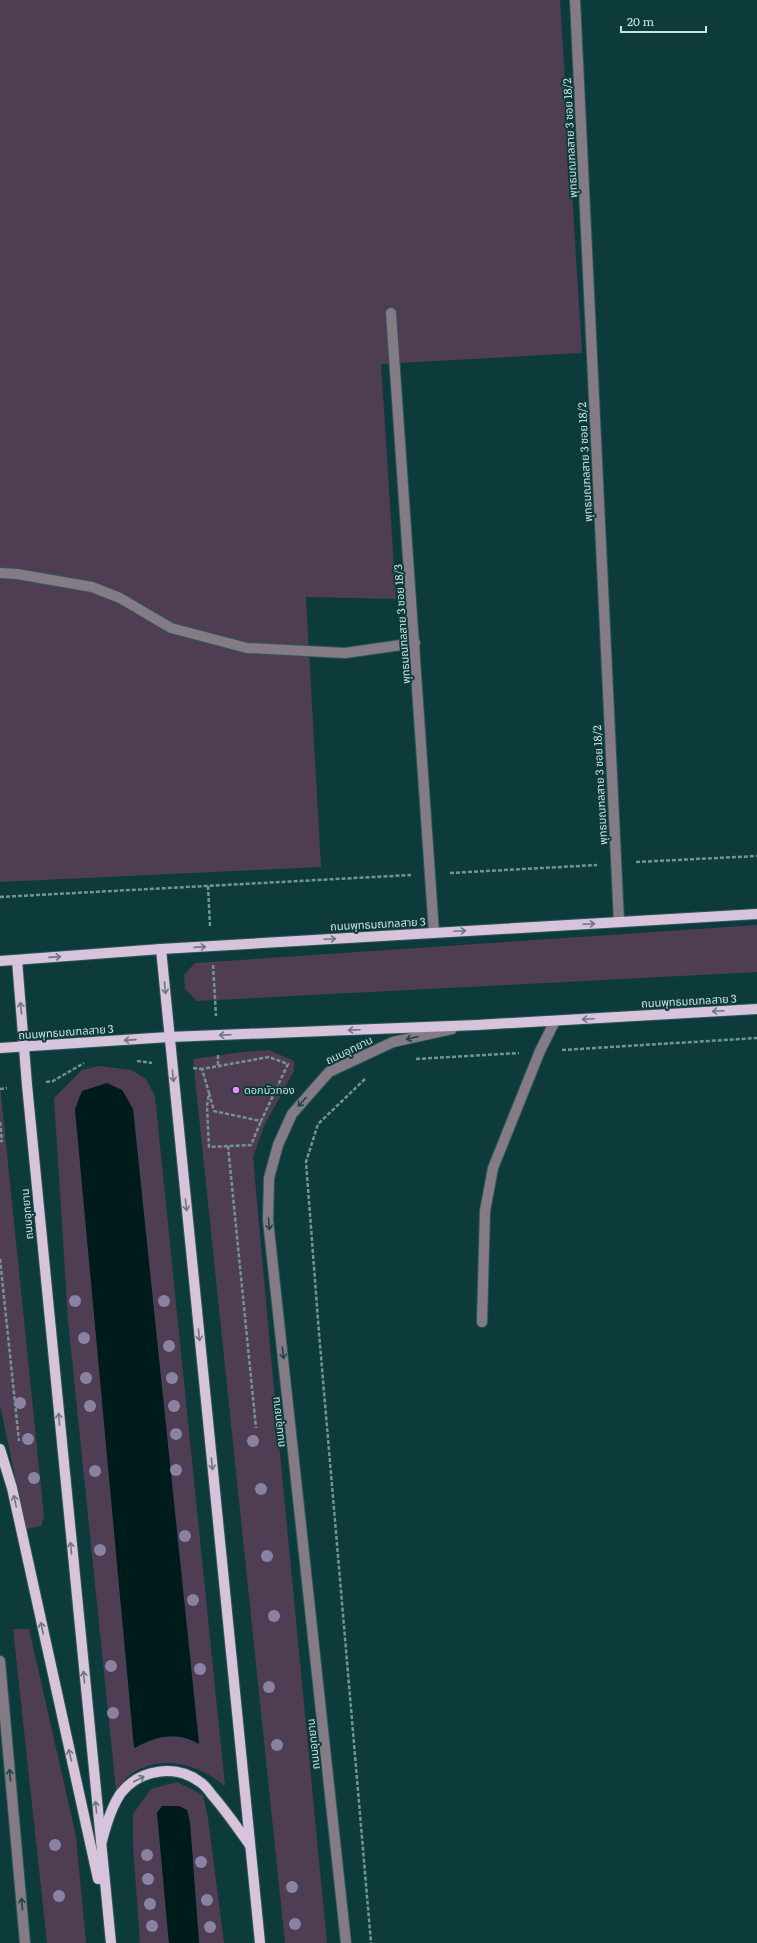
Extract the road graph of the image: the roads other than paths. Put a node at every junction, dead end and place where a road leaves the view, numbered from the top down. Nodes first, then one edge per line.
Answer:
1 (575, 0) edge
2 (391, 313) dead end
3 (0, 573) edge
4 (415, 643) junction
5 (757, 914) edge
6 (619, 922) junction
7 (434, 933) junction
8 (161, 949) junction
9 (17, 960) junction
10 (0, 961) edge
11 (757, 1009) edge
12 (555, 1021) junction
13 (477, 1025) junction
14 (169, 1037) junction
15 (24, 1047) junction
16 (0, 1048) edge
17 (482, 1322) dead end
18 (0, 1450) edge
19 (0, 1661) edge
20 (250, 1845) junction
21 (100, 1847) junction
22 (109, 1930) junction
23 (25, 1943) edge
24 (111, 1943) edge
25 (260, 1943) edge
26 (346, 1943) edge

1 - 6 street, พุทธมณฑลสาย 3 ซอย 18/2
2 - 4 street, พุทธมณฑลสาย 3 ซอย 18/3
3 - 4 street
4 - 7 street, พุทธมณฑลสาย 3 ซอย 18/3
5 - 6 main road, ถนนพุทธมณฑลสาย 3
7 -> 6 main road, ถนนพุทธมณฑลสาย 3
8 -> 7 main road, ถนนพุทธมณฑลสาย 3
9 -> 8 main road, ถนนพุทธมณฑลสาย 3
8 -> 14 main road
9 - 10 main road, ถนนพุทธมณฑลสาย 3
15 -> 9 main road, ถนนอุทยาน
11 -> 12 main road, ถนนพุทธมณฑลสาย 3
12 - 13 main road, ถนนพุทธมณฑลสาย 3
12 - 17 street
13 -> 14 main road, ถนนพุทธมณฑลสาย 3
13 -> 26 street, ถนนอุทยาน
14 -> 15 main road, ถนนพุทธมณฑลสาย 3
14 -> 20 main road
15 - 16 main road, ถนนพุทธมณฑลสาย 3
21 -> 15 main road, ถนนอุทยาน
22 -> 18 main road
23 -> 19 street
21 -> 20 main road
20 - 25 main road
21 - 22 main road, ถนนอุทยาน
22 - 24 main road, ถนนอุทยาน

